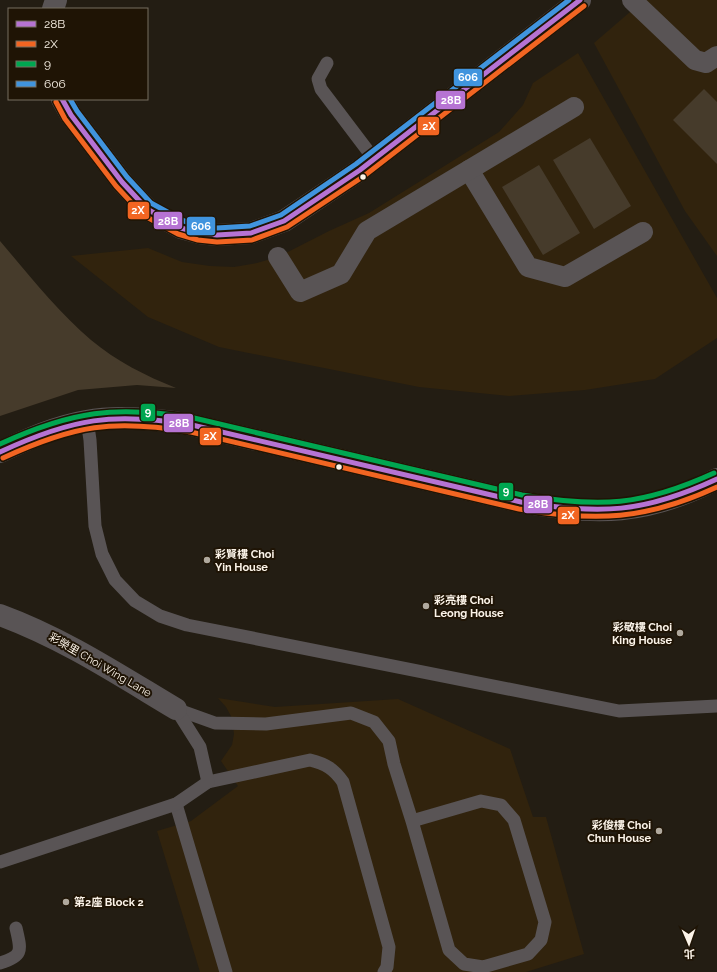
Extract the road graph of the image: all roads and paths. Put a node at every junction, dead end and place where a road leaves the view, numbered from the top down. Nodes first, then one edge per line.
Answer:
1 (578, 0) edge
2 (632, 0) edge
3 (717, 56) edge
4 (327, 63) dead end
5 (63, 100) edge
6 (574, 107) dead end
7 (374, 159) junction
8 (469, 170) junction
9 (643, 232) dead end
10 (278, 257) dead end
11 (87, 420) junction
12 (0, 452) edge
13 (717, 479) edge
14 (0, 615) edge
15 (717, 706) edge
16 (176, 709) junction
17 (208, 782) junction
18 (176, 804) junction
19 (412, 821) junction
20 (0, 862) edge
21 (16, 928) dead end
22 (0, 963) edge
23 (226, 972) edge
24 (384, 972) edge

1 - 7 street
2 - 3 street
4 - 7 lane
5 - 7 street
6 - 8 street
8 - 9 street
8 - 10 street
11 - 12 street
11 - 13 street
11 - 15 lane
14 - 16 street, 彩榮里 Choi Wing Lane
16 - 17 lane
16 - 19 lane
17 - 18 lane
17 - 24 lane
18 - 20 lane
18 - 23 lane
19 - 19 lane
21 - 22 lane

